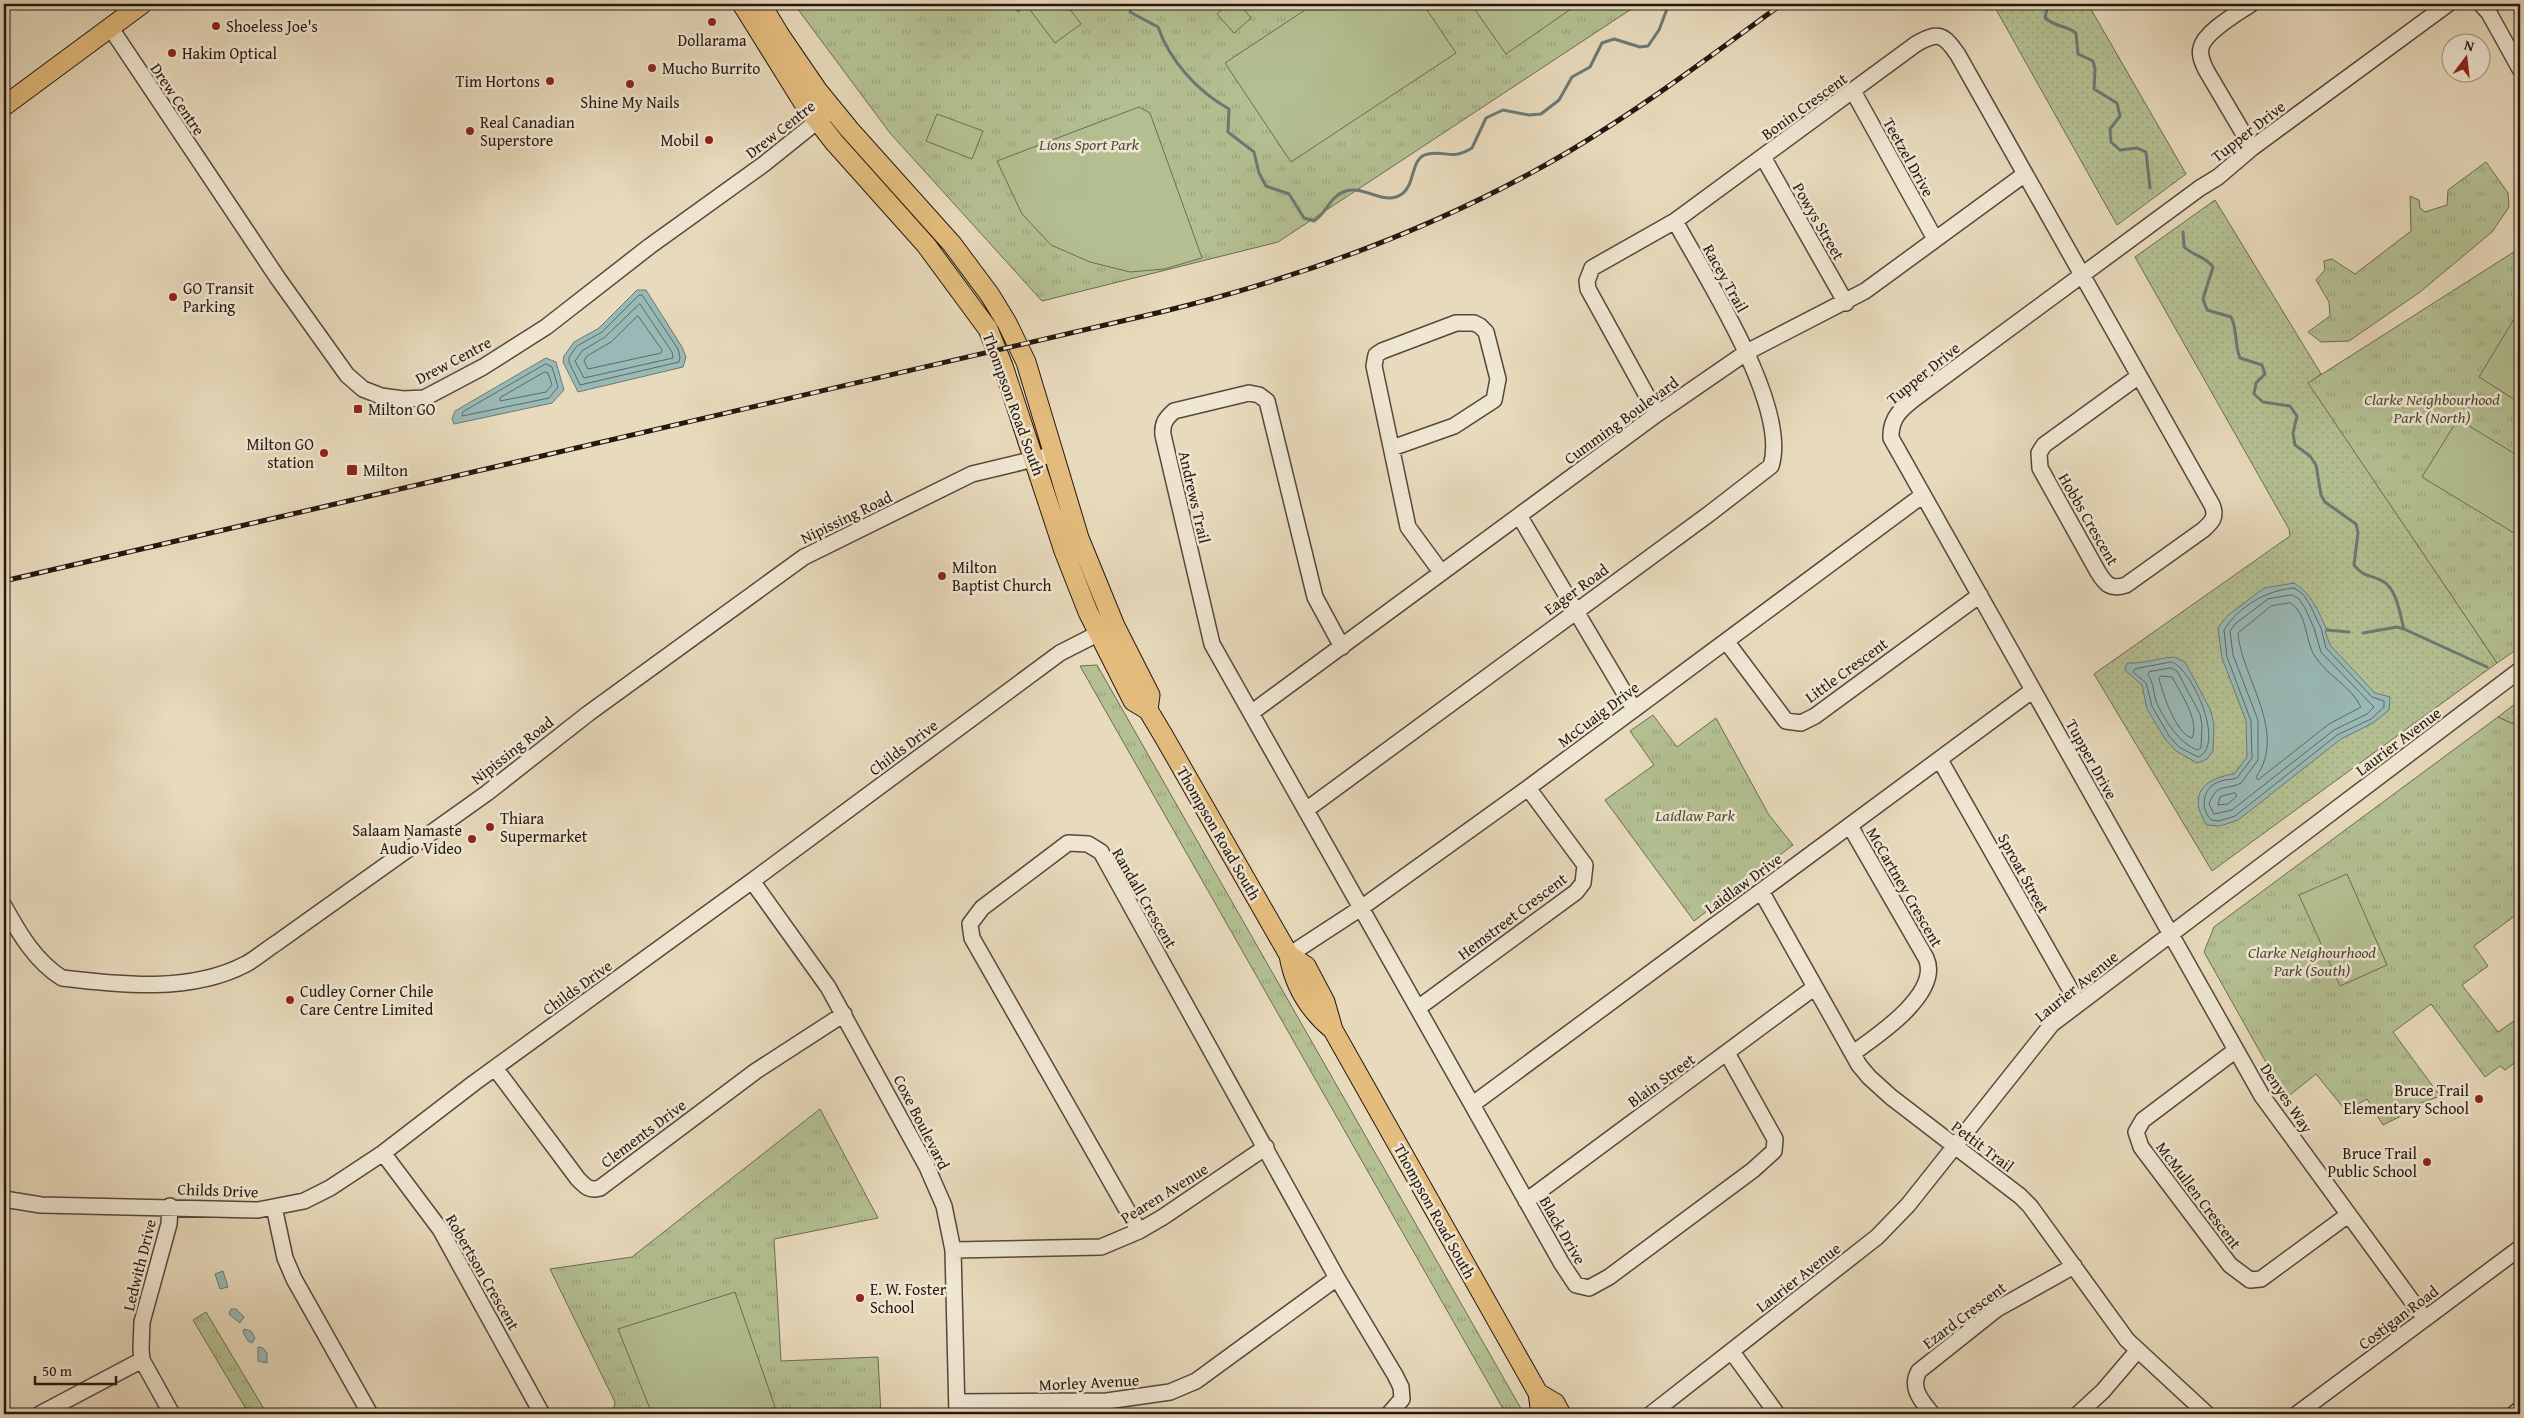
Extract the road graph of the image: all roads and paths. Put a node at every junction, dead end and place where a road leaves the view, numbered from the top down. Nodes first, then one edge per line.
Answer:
1 (142, 4) edge
2 (742, 4) edge
3 (761, 4) edge
4 (2251, 4) edge
5 (2448, 4) edge
6 (2481, 4) edge
7 (110, 27) junction
8 (2520, 69) edge
9 (1853, 91) junction
10 (4, 106) edge
11 (833, 110) junction
12 (817, 120) junction
13 (2252, 148) junction
14 (1763, 157) junction
15 (2025, 174) junction
16 (1675, 221) junction
17 (1935, 239) junction
18 (2082, 274) junction
19 (1846, 303) junction
20 (1747, 352) junction
21 (2138, 376) junction
22 (1657, 414) junction
23 (1392, 448) junction
24 (1055, 454) junction
25 (1033, 458) junction
26 (1923, 495) junction
27 (1520, 517) junction
28 (1441, 572) junction
29 (1980, 595) junction
30 (1575, 611) junction
31 (1115, 626) junction
32 (1097, 633) junction
33 (1726, 641) junction
34 (1342, 647) junction
35 (2520, 670) edge
36 (2033, 690) junction
37 (1634, 709) junction
38 (1148, 710) junction
39 (1251, 713) junction
40 (1940, 760) junction
41 (1528, 788) junction
42 (1306, 810) junction
43 (1850, 826) junction
44 (752, 881) junction
45 (1761, 891) junction
46 (4, 906) edge
47 (1361, 908) junction
48 (2171, 934) junction
49 (1289, 955) junction
50 (1815, 987) junction
51 (2078, 1003) junction
52 (1418, 1008) junction
53 (844, 1014) junction
54 (2236, 1050) junction
55 (1727, 1053) junction
56 (1853, 1053) junction
57 (495, 1068) junction
58 (1473, 1104) junction
59 (1954, 1146) junction
60 (1266, 1147) junction
61 (383, 1153) junction
62 (4, 1200) edge
63 (1526, 1201) junction
64 (170, 1206) junction
65 (274, 1208) junction
66 (2348, 1215) junction
67 (1139, 1231) junction
68 (2520, 1248) edge
69 (953, 1250) junction
70 (2074, 1266) junction
71 (1337, 1278) junction
72 (2425, 1319) junction
73 (2138, 1350) junction
74 (1732, 1352) junction
75 (142, 1360) junction
76 (1538, 1393) junction
77 (957, 1408) edge
78 (1106, 1408) edge
79 (2520, 1409) edge
80 (47, 1412) edge
81 (172, 1414) edge
82 (370, 1414) edge
83 (542, 1414) edge
84 (1389, 1414) edge
85 (1541, 1414) edge
86 (1561, 1414) edge
87 (1651, 1414) edge
88 (1777, 1414) edge
89 (1932, 1414) edge
90 (2078, 1414) edge
91 (2207, 1414) edge
92 (2297, 1414) edge
93 (2514, 1414) edge

1 - 7 main road
2 - 12 main road, Thompson Road South
3 - 11 main road, Thompson Road South
4 - 13 street
5 - 13 street, Tupper Drive
6 - 8 street
7 - 10 main road
7 - 12 street, Drew Centre
9 - 14 street, Bonin Crescent
9 - 15 street, Bonin Crescent
9 - 17 street, Teetzel Drive
11 - 12 street, Drew Centre
11 - 24 main road, Thompson Road South
12 - 25 main road, Thompson Road South
13 - 18 street, Tupper Drive
14 - 16 street, Bonin Crescent
14 - 19 street, Powys Street
15 - 17 street, Cumming Boulevard
15 - 18 street, Bonin Crescent
16 - 20 street, Racey Trail
16 - 22 street, Bonin Crescent
17 - 19 street, Cumming Boulevard
18 - 21 street, Hobbs Crescent
18 - 26 street, Tupper Drive
19 - 20 street, Cumming Boulevard
20 - 22 street, Cumming Boulevard
20 - 30 street, Eager Road
21 - 21 street, Hobbs Crescent
22 - 27 street, Cumming Boulevard
23 - 23 street
23 - 28 street
24 - 25 street, Nipissing Road
24 - 31 main road, Thompson Road South
25 - 32 main road, Thompson Road South
25 - 46 street, Nipissing Road
26 - 29 street, Tupper Drive
26 - 33 street, McCuaig Drive
27 - 28 street, Cumming Boulevard
27 - 30 street
28 - 34 street, Cumming Boulevard
29 - 33 street, Little Crescent
29 - 36 street, Tupper Drive
30 - 37 street
30 - 42 street, Eager Road
31 - 32 street, Childs Drive
31 - 38 main road, Thompson Road South
32 - 38 main road, Thompson Road South
32 - 44 street, Childs Drive
33 - 37 street, McCuaig Drive
34 - 39 street, Cumming Boulevard
34 - 39 street, Andrews Trail
35 - 48 street, Laurier Avenue
36 - 40 street, Laidlaw Drive
36 - 48 street, Tupper Drive
37 - 41 street, McCuaig Drive
38 - 49 main road, Thompson Road South
39 - 42 street, Andrews Trail
40 - 43 street, Laidlaw Drive
40 - 51 street, Sproat Street
41 - 47 street, McCuaig Drive
41 - 52 street, Hemstreet Crescent
42 - 47 street, Andrews Trail
43 - 45 street, Laidlaw Drive
43 - 56 street, McCartney Crescent
44 - 53 street, Coxe Boulevard
44 - 57 street, Childs Drive
45 - 50 street, Pettit Trail
45 - 58 street, Laidlaw Drive
47 - 49 street, McCuaig Drive
47 - 52 street, Black Drive
48 - 51 street, Laurier Avenue
48 - 54 street, Denyes Way
49 - 76 main road, Thompson Road South
50 - 55 street, Blain Street
50 - 56 street, Pettit Trail
51 - 59 street, Laurier Avenue
52 - 58 street, Black Drive
53 - 57 street, Clements Drive
53 - 69 street, Coxe Boulevard
54 - 66 street, Denyes Way
54 - 66 street, McMullen Crescent
55 - 63 street, Blain Street
55 - 63 street, Black Drive
56 - 59 street, Pettit Trail
57 - 61 street, Childs Drive
58 - 63 street, Black Drive
59 - 70 street, Pettit Trail
59 - 74 street, Laurier Avenue
60 - 67 street, Pearen Avenue
60 - 67 street, Randall Crescent
60 - 71 street, Randall Crescent
61 - 65 street, Childs Drive
61 - 83 street, Robertson Crescent
62 - 64 street, Childs Drive
64 - 65 street, Childs Drive
64 - 75 street, Ledwith Drive
65 - 82 street
66 - 72 street, Denyes Way
67 - 69 street, Pearen Avenue
68 - 72 street, Costigan Road
69 - 77 street, Coxe Boulevard
70 - 73 street, Pettit Trail
70 - 89 street, Ezard Crescent
71 - 78 street, Morley Avenue
71 - 84 street, Randall Crescent
72 - 92 street, Costigan Road
73 - 90 street
73 - 91 street, Pettit Trail
74 - 87 street, Laurier Avenue
74 - 88 street
75 - 80 street
75 - 81 street, Ledwith Drive
76 - 85 main road, Thompson Road South
76 - 86 main road, Thompson Road South
77 - 78 street, Morley Avenue
79 - 93 street

